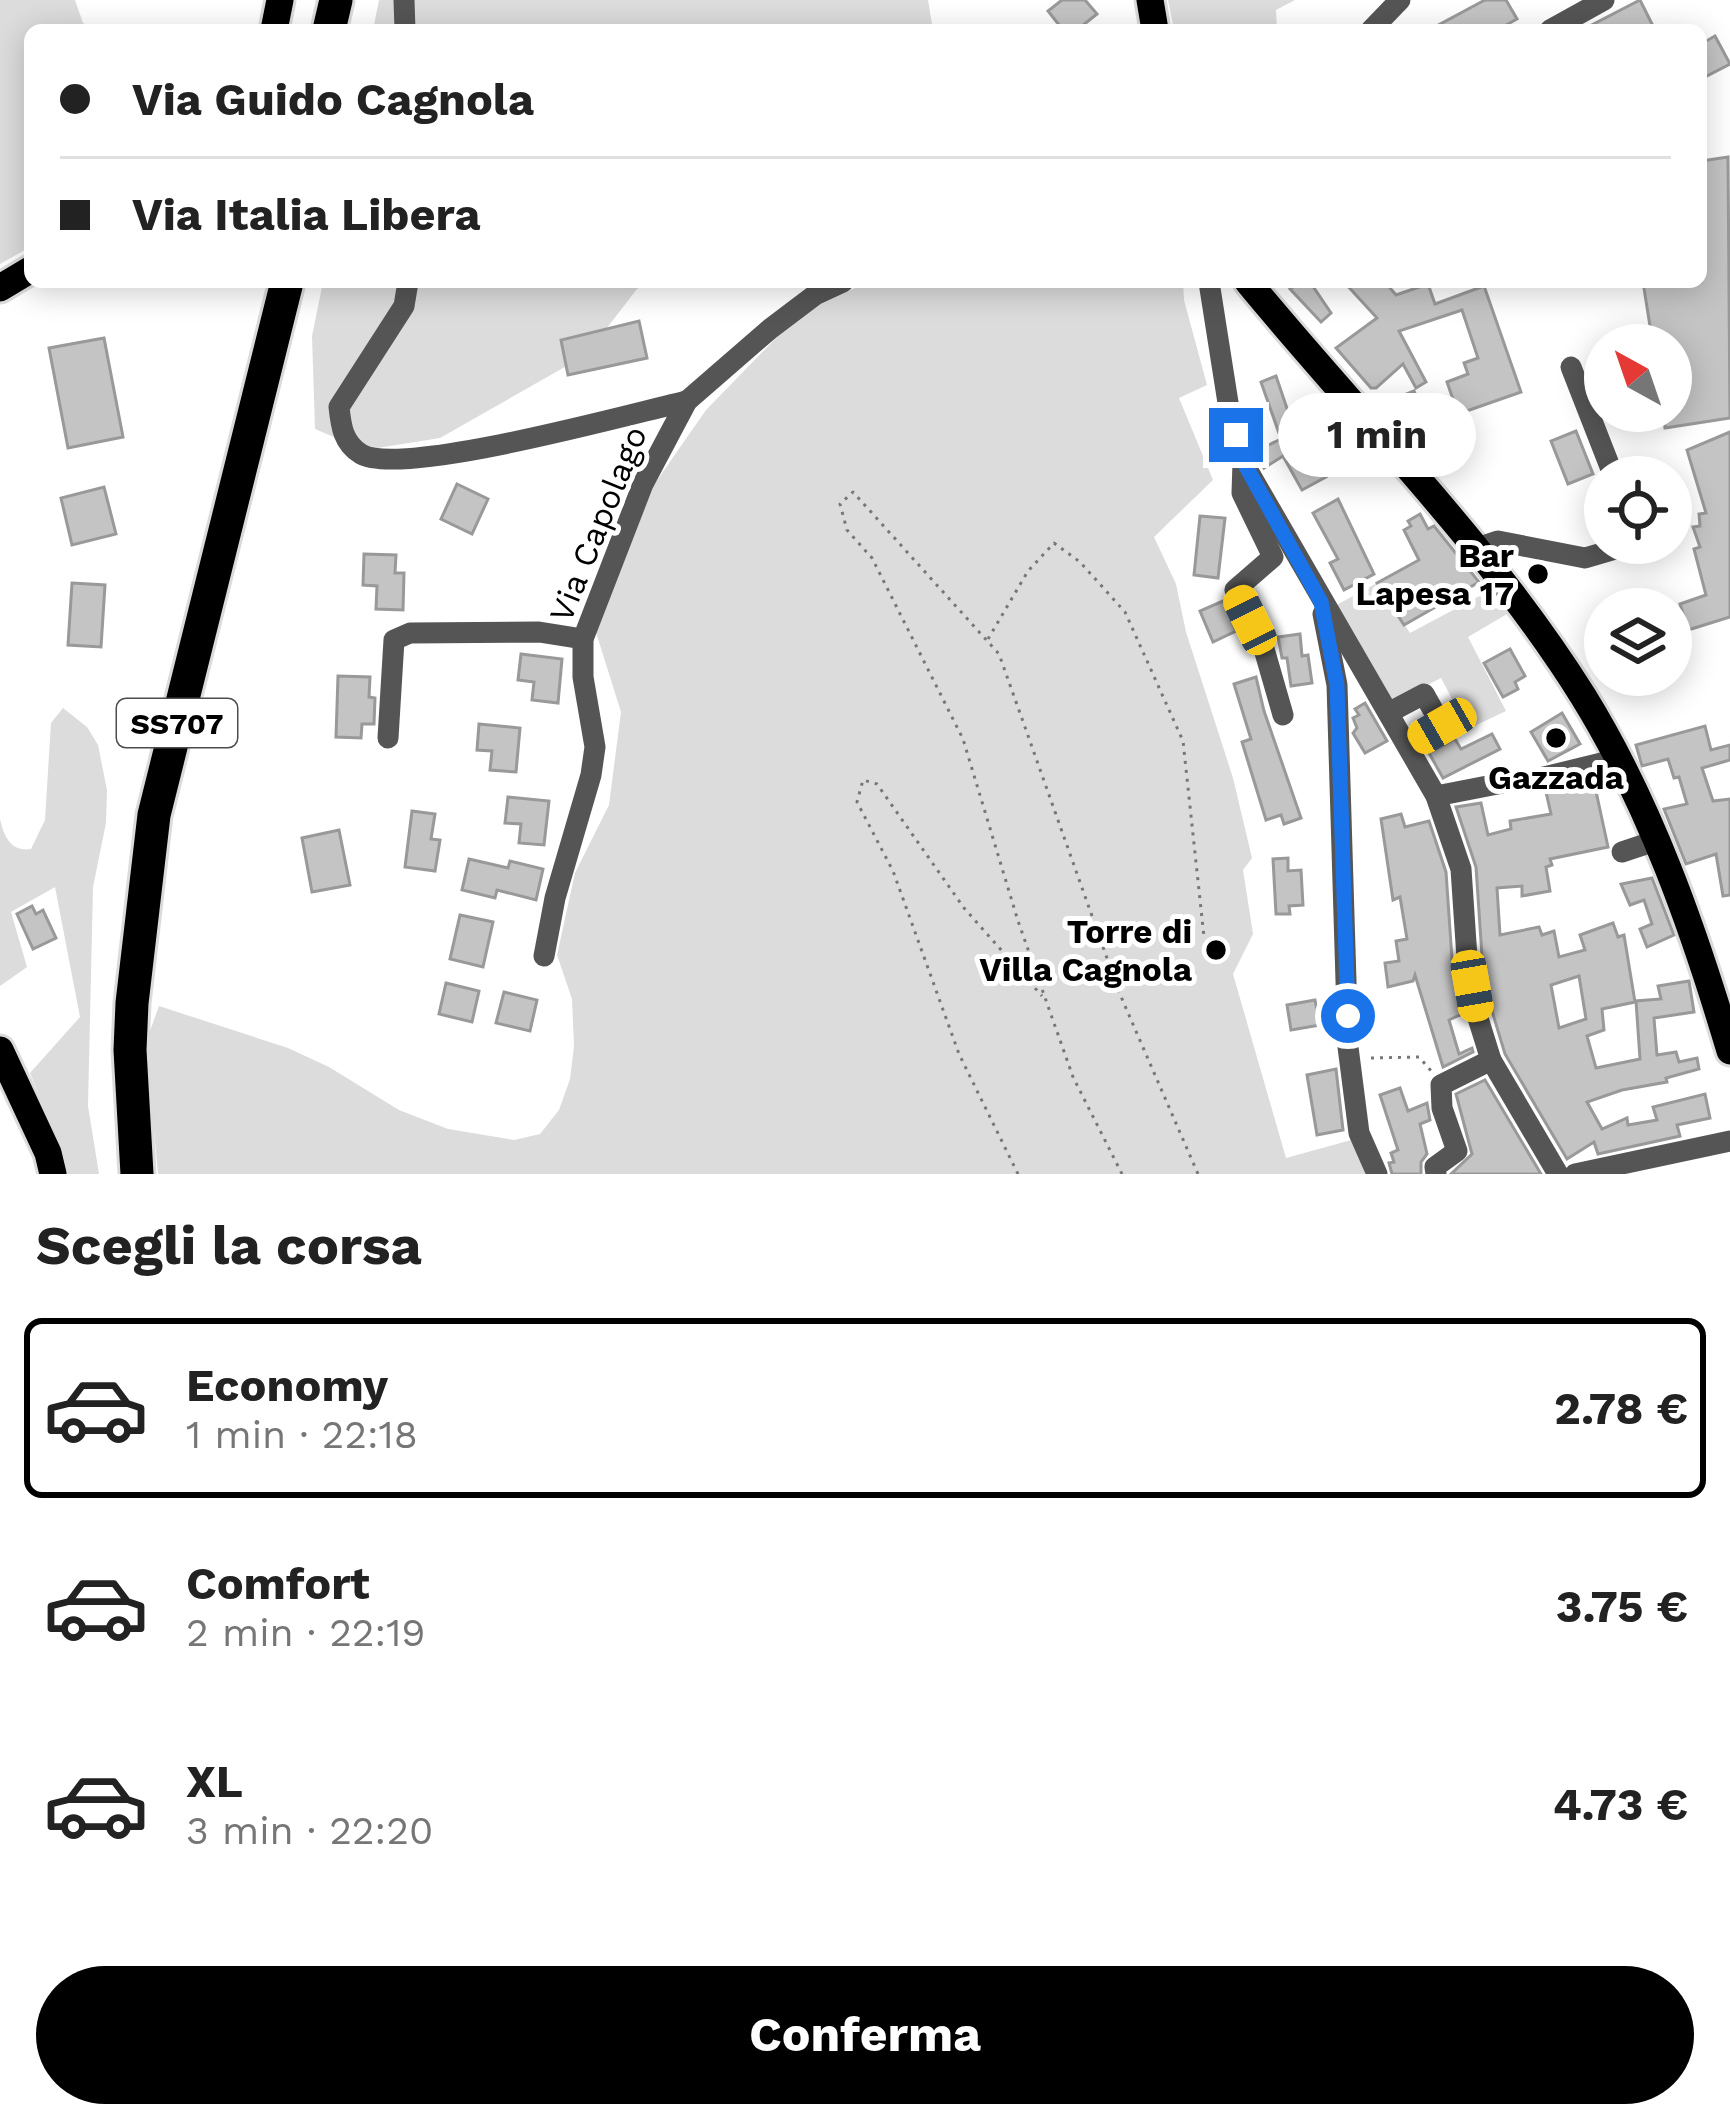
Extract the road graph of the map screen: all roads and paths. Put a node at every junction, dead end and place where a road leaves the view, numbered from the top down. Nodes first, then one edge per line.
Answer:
1 (1400, 0) edge
2 (1604, 0) edge
3 (1377, 24) edge
4 (1561, 24) edge
5 (264, 288) edge
6 (286, 288) edge
7 (407, 288) edge
8 (830, 288) edge
9 (1210, 288) edge
10 (1260, 288) edge
11 (1571, 367) dead end
12 (688, 401) junction
13 (1606, 456) edge
14 (1243, 461) junction
15 (1474, 549) junction
16 (1584, 559) edge
17 (1321, 602) junction
18 (583, 639) junction
19 (987, 640) junction
20 (1390, 712) junction
21 (1283, 715) dead end
22 (388, 738) dead end
23 (1408, 745) junction
24 (1618, 759) junction
25 (1544, 777) dead end
26 (1513, 781) dead end
27 (1436, 796) junction
28 (1654, 841) junction
29 (1622, 852) dead end
30 (1204, 937) dead end
31 (544, 956) dead end
32 (1046, 1001) junction
33 (1348, 1047) junction
34 (0, 1050) edge
35 (1730, 1051) edge
36 (1491, 1060) junction
37 (1442, 1085) junction
38 (1730, 1141) edge
39 (53, 1174) edge
40 (115, 1174) edge
41 (136, 1174) edge
42 (1018, 1174) edge
43 (1122, 1174) edge
44 (1198, 1174) edge
45 (1377, 1174) edge
46 (1436, 1174) edge
47 (1558, 1174) edge
48 (1575, 1174) edge

1 - 3 street
2 - 4 street
5 - 40 highway, SS707
6 - 41 highway, SS707
7 - 12 street, Via Capolago
8 - 12 street, Via Capolago
9 - 14 street
10 - 15 main road
11 - 13 street
12 - 18 street, Via Capolago
14 - 17 street
14 - 21 street
15 - 16 street
15 - 24 main road
17 - 20 street
17 - 33 street
18 - 22 street
18 - 31 street, Via Capolago
19 - 30 path
19 - 32 path
19 - 44 path
20 - 23 street
20 - 23 street
23 - 27 street
24 - 25 street
24 - 28 main road
26 - 27 street
27 - 36 street
28 - 29 street
28 - 35 main road
32 - 42 path
32 - 43 path
33 - 37 path
33 - 45 street
34 - 39 main road
36 - 37 street
36 - 47 street
37 - 46 street
38 - 48 street

